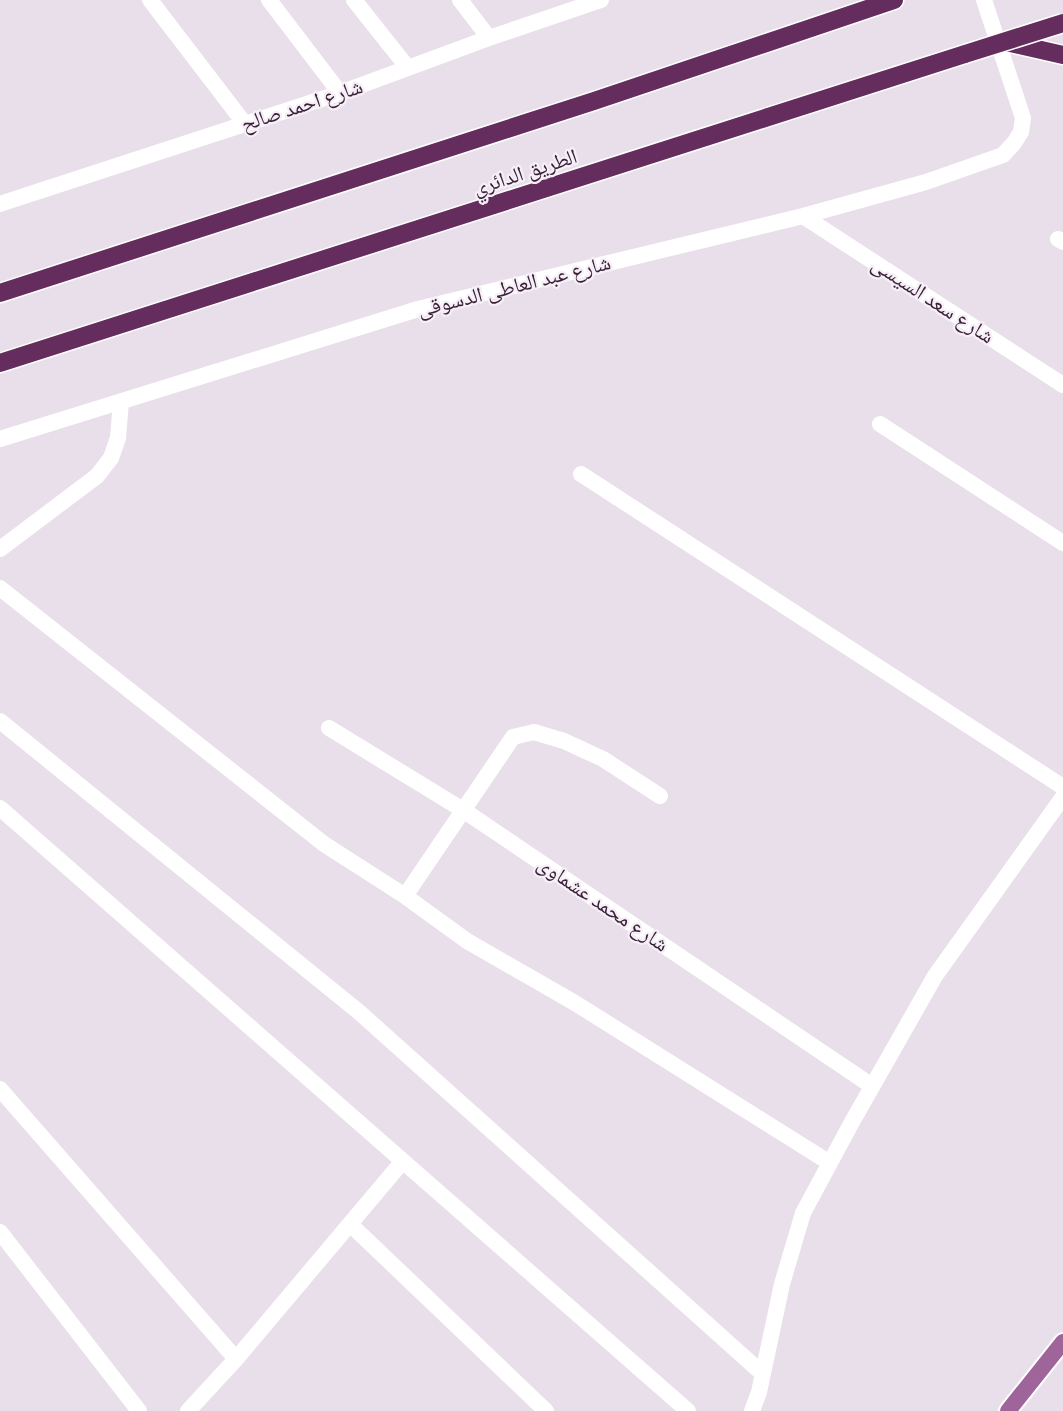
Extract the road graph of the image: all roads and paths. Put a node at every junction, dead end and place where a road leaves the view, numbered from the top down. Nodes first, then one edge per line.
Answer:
1 (150, 0) edge
2 (269, 0) edge
3 (354, 0) edge
4 (460, 0) edge
5 (601, 0) edge
6 (894, 0) edge
7 (984, 0) edge
8 (1063, 23) edge
9 (489, 38) junction
10 (1006, 42) junction
11 (1063, 55) edge
12 (408, 68) junction
13 (340, 93) junction
14 (245, 124) junction
15 (0, 204) edge
16 (803, 216) junction
17 (0, 293) edge
18 (0, 363) edge
19 (1063, 385) edge
20 (121, 401) junction
21 (880, 424) dead end
22 (0, 439) edge
23 (580, 474) dead end
24 (1063, 543) edge
25 (0, 549) edge
26 (0, 588) edge
27 (0, 721) edge
28 (328, 729) dead end
29 (1063, 787) edge
30 (660, 796) dead end
31 (1063, 797) edge
32 (0, 808) edge
33 (463, 810) junction
34 (405, 896) junction
35 (872, 1086) junction
36 (0, 1089) edge
37 (403, 1161) junction
38 (830, 1163) junction
39 (350, 1224) junction
40 (0, 1232) edge
41 (1063, 1342) edge
42 (236, 1359) junction
43 (763, 1374) junction
44 (139, 1411) edge
45 (188, 1411) edge
46 (546, 1411) edge
47 (688, 1411) edge
48 (752, 1411) edge
49 (1008, 1411) edge

1 - 14 street
2 - 13 street
3 - 12 street
4 - 9 street
5 - 9 street, شارع احمد صالح
6 - 17 highway
7 - 16 street, شارع عبد العاطى الدسوقى
8 - 10 highway, الطريق الدائري, bridge
9 - 12 street, شارع احمد صالح
10 - 11 highway
10 - 18 highway, الطريق الدائري, bridge
12 - 13 street, شارع احمد صالح
13 - 14 street, شارع احمد صالح
14 - 15 street, شارع احمد صالح
16 - 19 street, شارع سعد السيسى
16 - 20 street, شارع عبد العاطى الدسوقى
20 - 22 street, شارع عبد العاطى الدسوقى
20 - 25 street
21 - 24 street
23 - 29 street
26 - 34 street
27 - 43 street
28 - 33 street, شارع محمد عشماوى
30 - 33 street
31 - 35 street
32 - 37 street
33 - 34 street
33 - 35 street, شارع محمد عشماوى
34 - 38 street
35 - 38 street
36 - 42 street
37 - 39 street
37 - 47 street
38 - 43 street
39 - 42 street
39 - 46 street
40 - 44 street
41 - 49 main road
42 - 45 street
43 - 48 street

